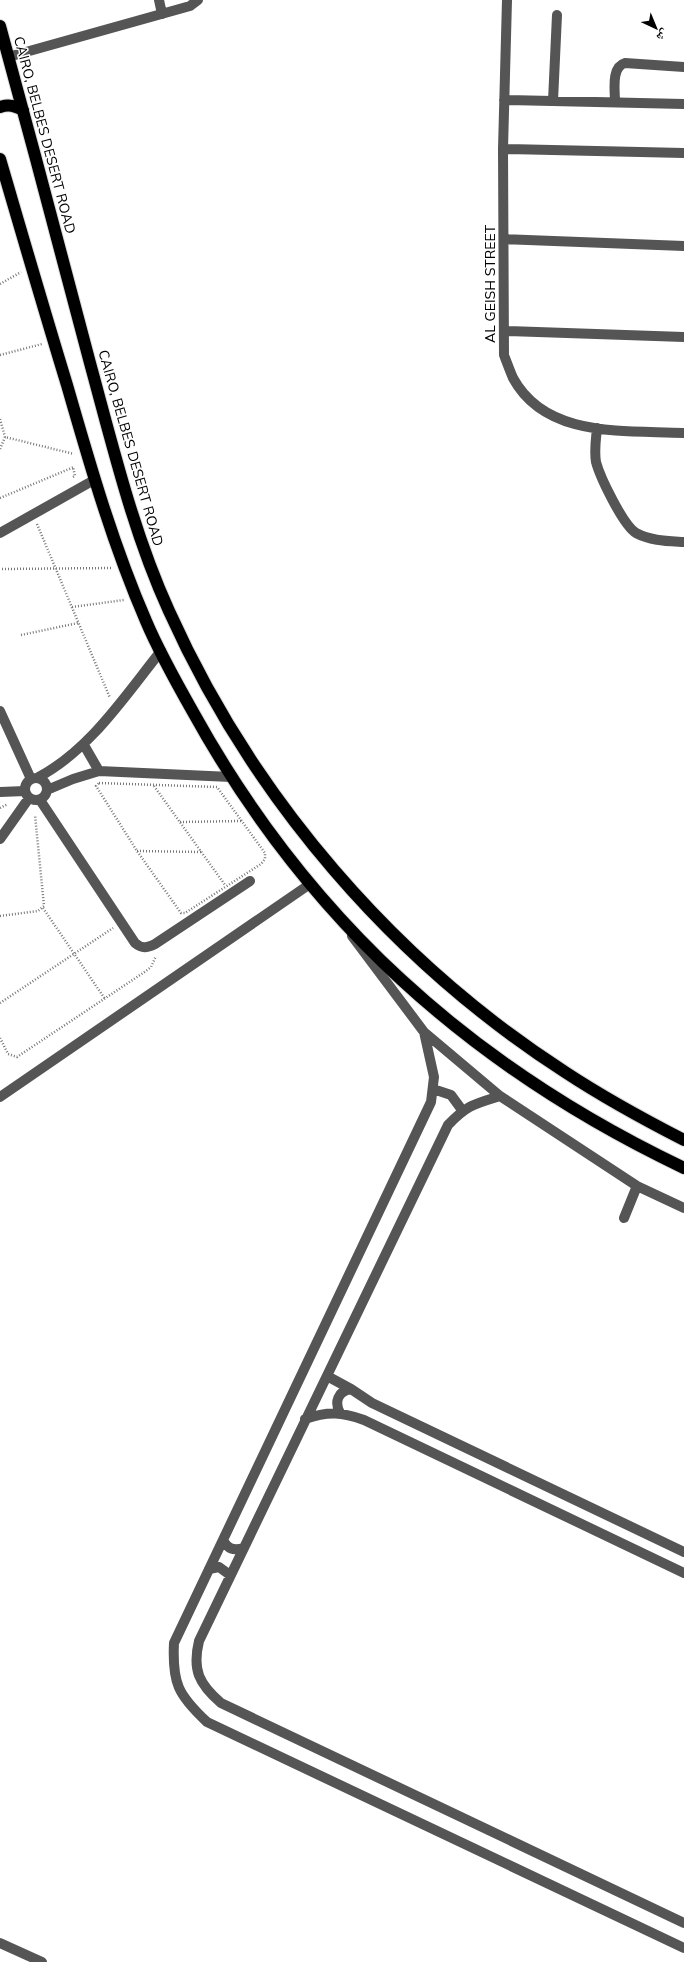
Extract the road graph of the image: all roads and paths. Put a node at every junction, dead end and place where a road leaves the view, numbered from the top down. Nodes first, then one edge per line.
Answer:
1 (159, 0) edge
2 (198, 0) edge
3 (507, 0) edge
4 (162, 14) junction
5 (558, 15) dead end
6 (0, 26) edge
7 (4, 60) edge
8 (684, 67) edge
9 (504, 100) junction
10 (553, 101) junction
11 (615, 102) junction
12 (684, 104) edge
13 (0, 107) edge
14 (23, 110) junction
15 (503, 149) junction
16 (684, 153) edge
17 (0, 159) edge
18 (504, 239) junction
19 (684, 246) edge
20 (32, 266) junction
21 (0, 278) edge
22 (1, 283) edge
23 (504, 331) junction
24 (684, 337) edge
25 (54, 341) junction
26 (0, 355) edge
27 (0, 419) edge
28 (597, 428) junction
29 (684, 433) edge
30 (5, 437) junction
31 (0, 449) edge
32 (88, 459) junction
33 (94, 480) junction
34 (0, 498) edge
35 (33, 514) junction
36 (0, 533) edge
37 (684, 542) edge
38 (55, 568) junction
39 (124, 568) junction
40 (2, 569) dead end
41 (137, 598) junction
42 (72, 607) junction
43 (78, 623) junction
44 (21, 635) dead end
45 (161, 651) junction
46 (114, 709) junction
47 (0, 711) edge
48 (84, 745) junction
49 (100, 772) junction
50 (145, 773) junction
51 (231, 777) junction
52 (34, 778) junction
53 (154, 786) junction
54 (47, 790) junction
55 (0, 792) edge
56 (32, 797) junction
57 (242, 821) junction
58 (180, 822) junction
59 (0, 839) edge
60 (137, 851) junction
61 (202, 852) junction
62 (250, 881) dead end
63 (310, 884) junction
64 (229, 890) junction
65 (43, 908) junction
66 (0, 916) edge
67 (337, 916) junction
68 (121, 923) junction
69 (155, 944) junction
70 (74, 954) junction
71 (105, 999) junction
72 (0, 1003) edge
73 (424, 1032) junction
74 (0, 1038) edge
75 (433, 1089) junction
76 (500, 1096) junction
77 (0, 1097) edge
78 (462, 1110) junction
79 (684, 1140) edge
80 (684, 1168) edge
81 (637, 1186) junction
82 (684, 1208) edge
83 (624, 1218) dead end
84 (327, 1376) junction
85 (351, 1389) junction
86 (340, 1413) junction
87 (305, 1419) junction
88 (223, 1540) junction
89 (244, 1548) junction
90 (684, 1552) edge
91 (209, 1569) junction
92 (684, 1573) edge
93 (230, 1575) junction
94 (684, 1923) edge
95 (0, 1943) edge
96 (684, 1948) edge
97 (42, 1962) edge

1 - 4 street
2 - 4 street
3 - 9 street, AL GEISH STREET
4 - 7 street
5 - 10 street
6 - 7 highway, CAIRO, BELBES DESERT ROAD
7 - 14 highway, CAIRO, BELBES DESERT ROAD
8 - 11 street
9 - 10 street
9 - 15 street, AL GEISH STREET
10 - 11 street
11 - 12 street
13 - 14 highway
14 - 79 highway, CAIRO, BELBES DESERT ROAD
15 - 16 street
15 - 18 street, AL GEISH STREET
17 - 20 highway
18 - 19 street
18 - 23 street, AL GEISH STREET
20 - 22 path
20 - 25 highway
21 - 22 path
23 - 24 street
23 - 28 street, AL GEISH STREET
25 - 26 path
25 - 32 highway
27 - 30 path
28 - 29 street, AL GEISH STREET
28 - 37 street
30 - 31 path
30 - 32 path
32 - 33 highway
32 - 34 path
33 - 35 street
33 - 39 highway
35 - 36 street
35 - 38 path
38 - 39 path
38 - 40 path
38 - 42 path
39 - 41 highway
41 - 42 path
41 - 45 highway
42 - 43 path
43 - 44 path
43 - 46 path
45 - 46 street
45 - 51 highway
46 - 48 street
47 - 52 street
48 - 49 street
48 - 52 street
49 - 50 street
49 - 54 street
50 - 51 street
50 - 53 path
51 - 63 highway
52 - 54 street
52 - 56 street
53 - 57 path
53 - 58 path
53 - 60 path
54 - 56 street
55 - 56 street
56 - 59 street
56 - 65 path
56 - 68 street
57 - 58 path
57 - 64 path
58 - 61 path
60 - 61 path
60 - 64 path
61 - 64 path
62 - 64 street
63 - 67 highway
63 - 77 street
64 - 69 street
65 - 66 path
65 - 70 path
67 - 73 street
67 - 80 highway
68 - 69 street
68 - 70 path
69 - 71 path
70 - 71 path
70 - 72 path
71 - 74 path
73 - 75 street
73 - 76 street
75 - 78 street
75 - 88 street
76 - 78 street
76 - 81 street
78 - 84 street
81 - 82 street
81 - 83 street
84 - 85 street
84 - 87 street
85 - 86 street
85 - 90 street
86 - 87 street
86 - 92 street
87 - 89 street
88 - 89 street
88 - 91 street
89 - 93 street
91 - 93 street
91 - 96 street
93 - 94 street
95 - 97 street

